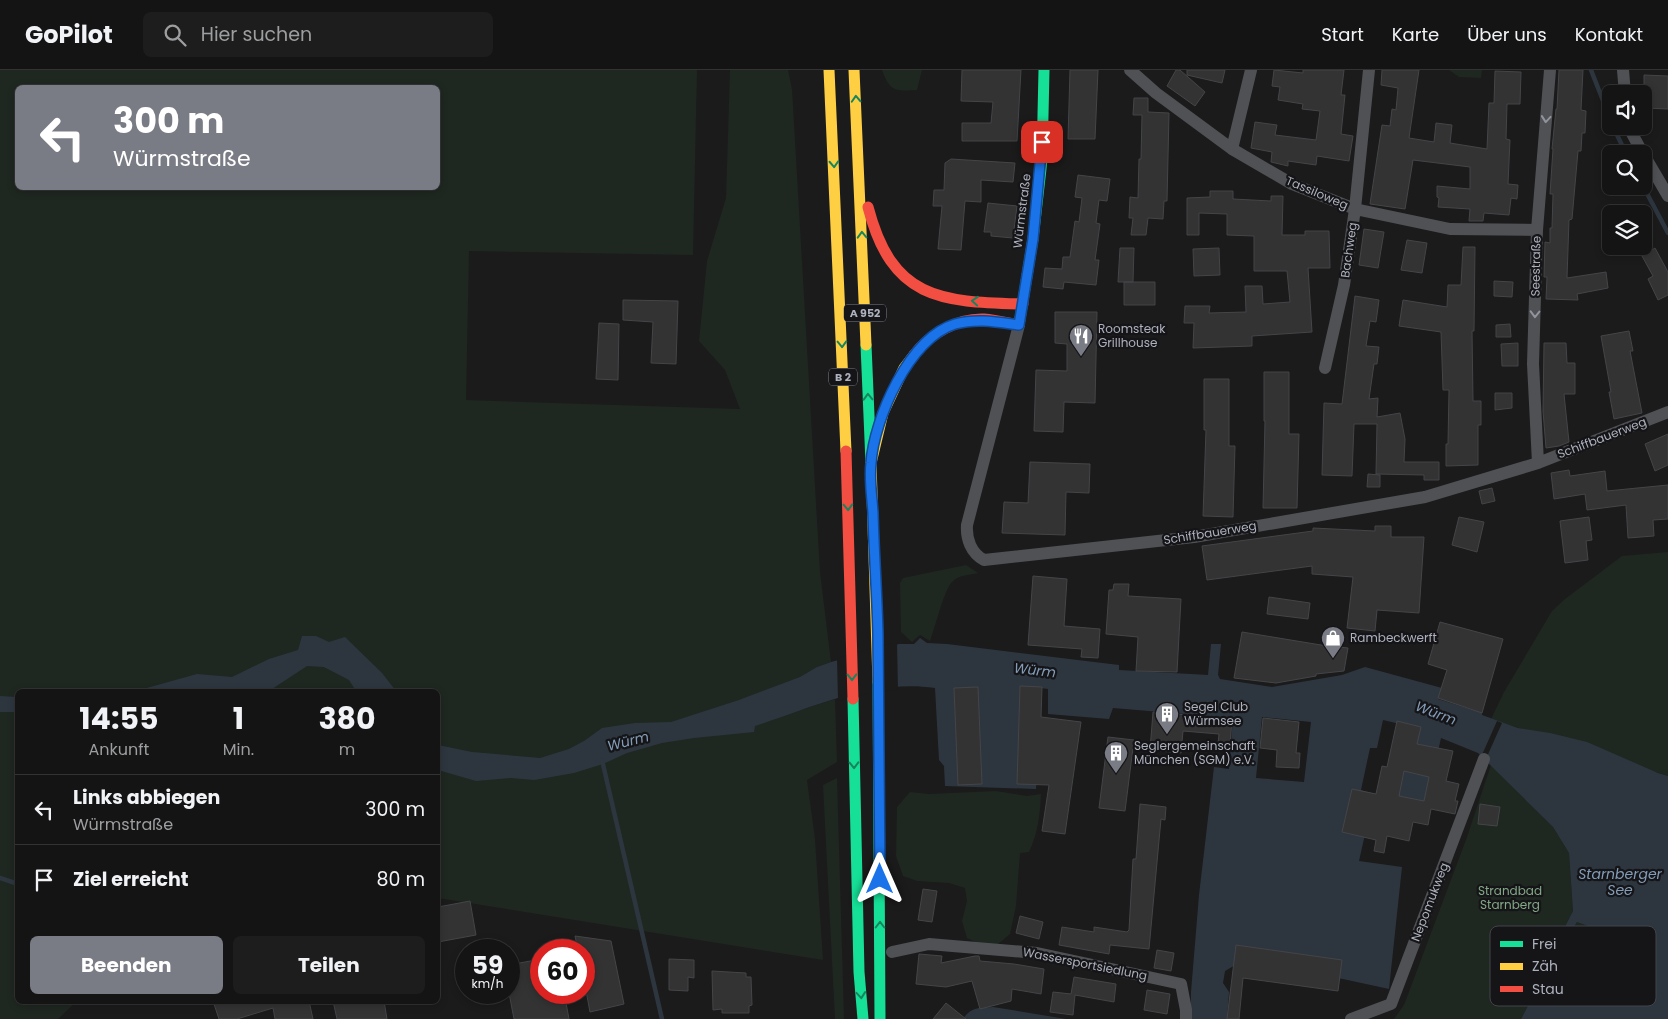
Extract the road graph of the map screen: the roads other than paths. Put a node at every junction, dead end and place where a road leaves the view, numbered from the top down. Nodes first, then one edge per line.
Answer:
1 (829, 70) edge
2 (854, 70) edge
3 (1044, 70) edge
4 (1130, 70) edge
5 (1251, 70) edge
6 (1369, 70) edge
7 (1550, 70) edge
8 (1623, 70) edge
9 (1624, 85) edge
10 (1232, 148) junction
11 (859, 162) junction
12 (1652, 168) edge
13 (1668, 196) edge
14 (1355, 209) junction
15 (1536, 230) junction
16 (1023, 304) junction
17 (1019, 325) junction
18 (1325, 368) dead end
19 (1668, 412) edge
20 (871, 463) junction
21 (1538, 463) junction
22 (1484, 759) dead end
23 (892, 952) dead end
24 (863, 1019) edge
25 (880, 1019) edge
26 (1186, 1019) edge
27 (1350, 1019) edge

1 -> 24 main road, B 2
11 -> 2 main road, A 952
3 - 16 main road, Würmstraße
4 - 10 street, Tassiloweg
5 - 10 street
6 - 14 street, Bachweg
7 -> 15 street, Seestraße
8 - 9 street
10 - 14 street, Tassiloweg
16 -> 11 main road
20 -> 11 main road, A 952
12 - 13 street
14 - 15 street, Tassiloweg
14 - 18 street, Bachweg
15 -> 21 street, Seestraße
16 - 17 main road, Würmstraße
17 - 20 main road
17 - 21 street, Schiffbauerweg
19 - 21 street, Schiffbauerweg
25 -> 20 main road
22 - 27 street, Nepomukweg
23 - 26 street, Wassersportsiedlung

